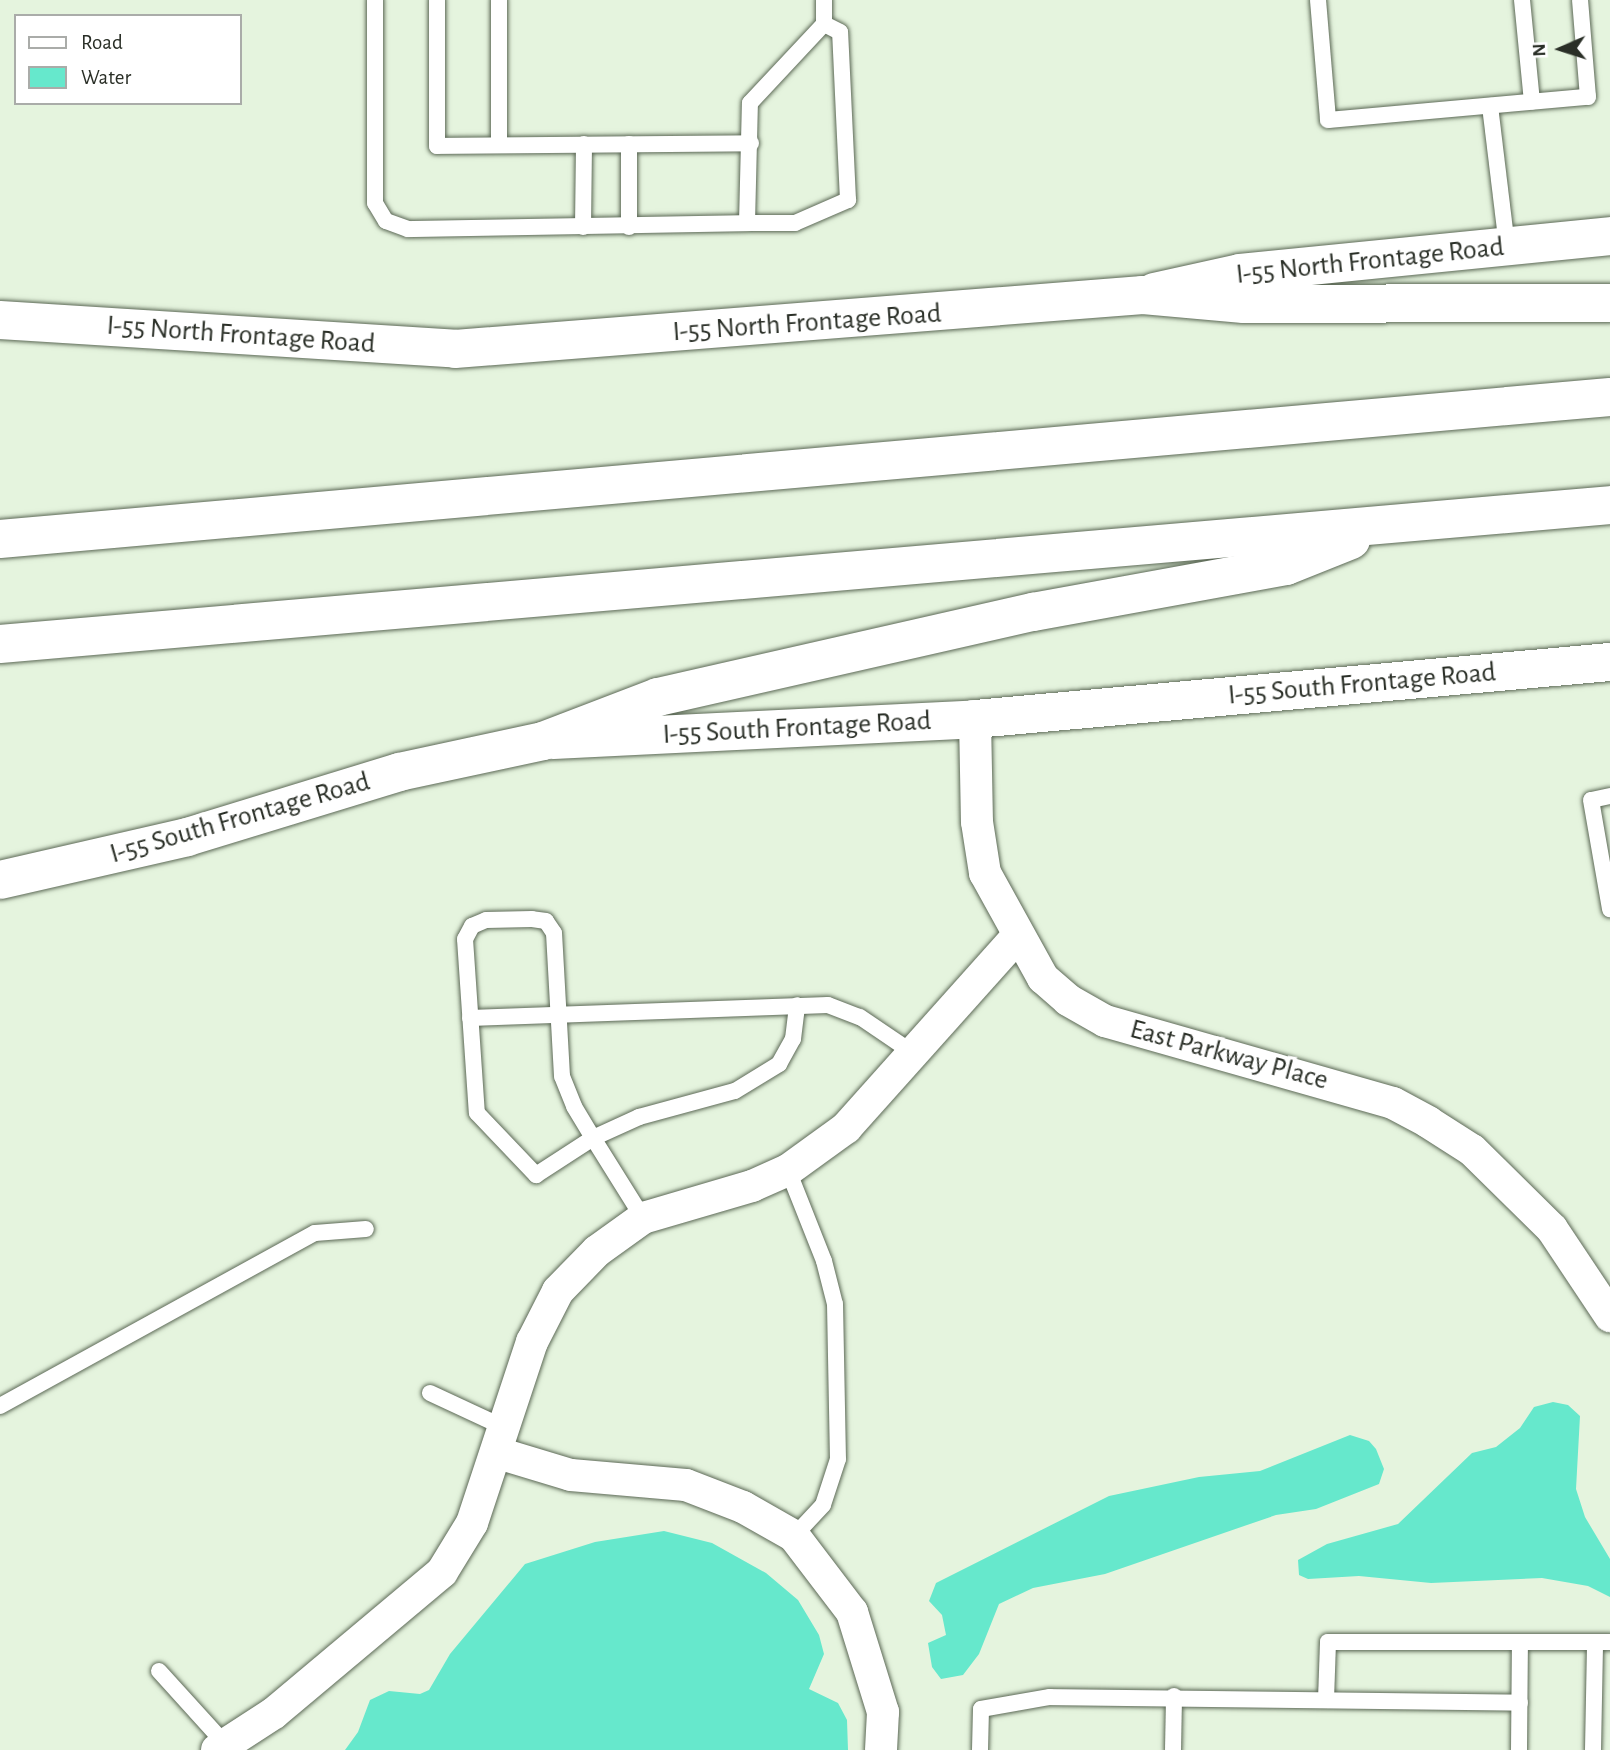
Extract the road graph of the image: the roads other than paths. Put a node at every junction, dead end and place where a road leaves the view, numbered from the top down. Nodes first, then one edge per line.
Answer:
1 (375, 0) edge
2 (437, 0) edge
3 (499, 0) edge
4 (824, 0) edge
5 (1318, 0) edge
6 (1522, 0) edge
7 (1580, 0) edge
8 (824, 24) junction
9 (1532, 102) junction
10 (1490, 106) junction
11 (751, 143) junction
12 (584, 144) junction
13 (629, 144) junction
14 (499, 145) junction
15 (747, 223) junction
16 (583, 227) junction
17 (629, 228) junction
18 (1610, 236) edge
19 (1507, 247) junction
20 (1143, 295) junction
21 (1610, 303) edge
22 (0, 320) edge
23 (1610, 397) edge
24 (1610, 505) edge
25 (1387, 525) junction
26 (0, 538) edge
27 (0, 644) edge
28 (1610, 662) edge
29 (975, 719) junction
30 (543, 741) junction
31 (1610, 796) edge
32 (0, 880) edge
33 (1610, 909) edge
34 (1017, 937) junction
35 (797, 1005) junction
36 (558, 1014) junction
37 (470, 1018) junction
38 (913, 1053) junction
39 (593, 1138) junction
40 (788, 1170) junction
41 (643, 1218) junction
42 (366, 1229) dead end
43 (1610, 1316) edge
44 (430, 1393) dead end
45 (0, 1406) edge
46 (501, 1441) junction
47 (794, 1536) junction
48 (1603, 1642) edge
49 (1520, 1643) junction
50 (159, 1671) dead end
51 (1174, 1696) junction
52 (1325, 1700) junction
53 (1520, 1703) junction
54 (235, 1745) edge
55 (881, 1750) edge
56 (980, 1750) edge
57 (1173, 1750) edge
58 (1519, 1750) edge
59 (1593, 1750) edge

1 - 16 lane
2 - 14 lane
3 - 14 lane
4 - 8 lane
5 - 10 lane
6 - 9 lane
7 - 9 lane
8 - 11 lane
8 - 15 lane
9 - 10 lane
10 - 19 lane
11 - 13 lane
11 - 15 lane
12 - 13 lane
12 - 14 lane
12 - 16 lane
13 - 17 lane
15 - 17 lane
16 - 17 lane
18 - 19 main road, I-55 North Frontage Road
19 - 20 main road, I-55 North Frontage Road
20 - 21 main road
20 - 22 main road, I-55 North Frontage Road
23 - 26 main road
24 - 25 main road
25 - 27 main road
25 - 30 main road
28 - 29 main road, I-55 South Frontage Road
29 - 30 main road, I-55 South Frontage Road
29 - 34 street, East Parkway Place
30 - 32 main road, I-55 South Frontage Road
31 - 33 lane
34 - 38 street
34 - 43 street, East Parkway Place
35 - 36 lane
35 - 38 lane
35 - 39 lane
36 - 37 lane
36 - 37 lane
36 - 39 lane
37 - 39 lane
38 - 40 street
39 - 41 lane
40 - 41 street
40 - 47 lane
41 - 46 street
42 - 45 lane
44 - 46 lane
46 - 47 street
46 - 54 street
47 - 55 street
48 - 49 lane
48 - 59 lane
49 - 52 lane
49 - 53 lane
50 - 54 lane
51 - 52 lane
51 - 56 lane
51 - 57 lane
52 - 53 lane
53 - 58 lane

